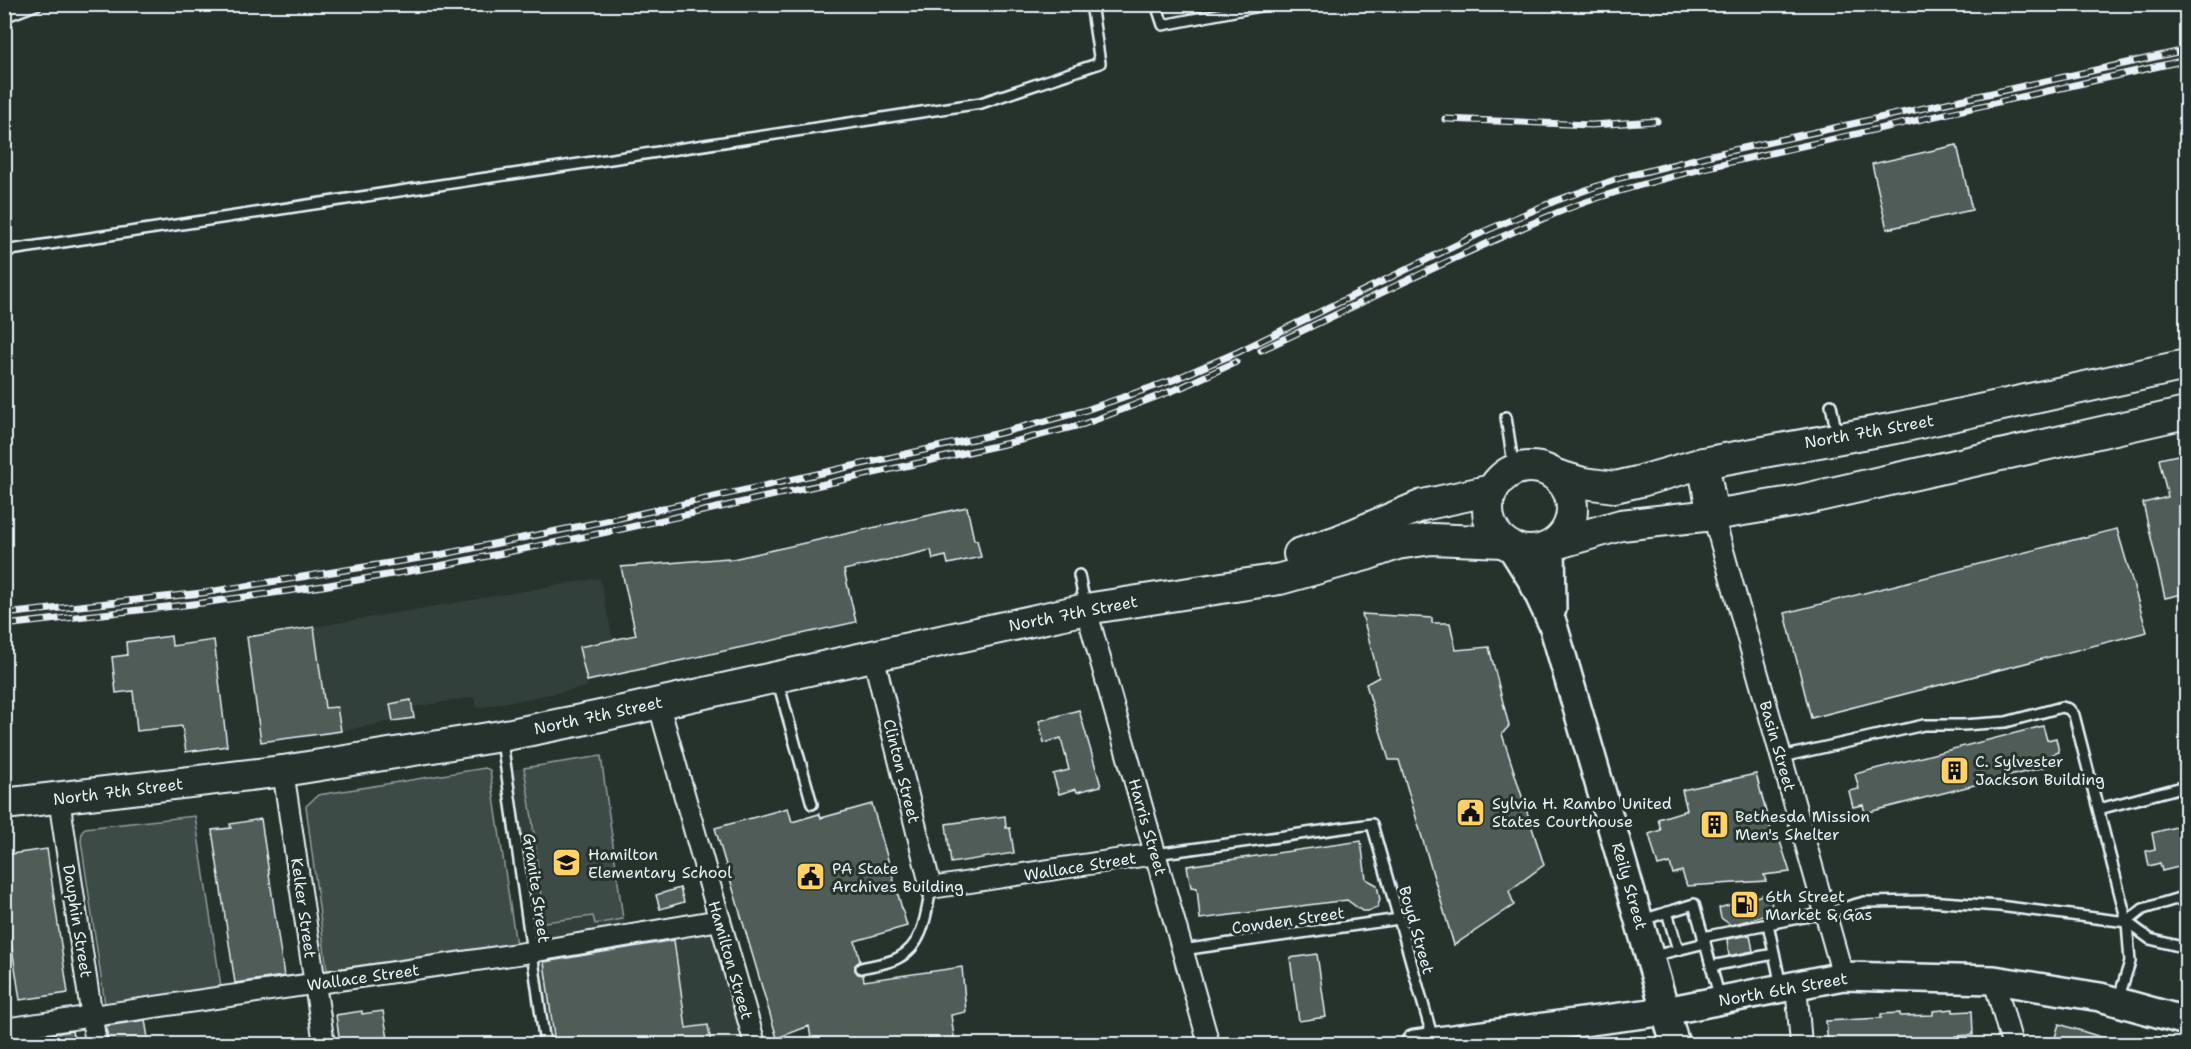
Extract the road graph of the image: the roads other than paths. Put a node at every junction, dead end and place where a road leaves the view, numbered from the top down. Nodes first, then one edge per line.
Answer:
1 (38, 4) edge
2 (1092, 4) edge
3 (1156, 4) edge
4 (1270, 4) edge
5 (4, 17) edge
6 (4, 251) edge
7 (2187, 365) edge
8 (1831, 405) dead end
9 (2187, 413) edge
10 (1506, 417) dead end
11 (1837, 437) junction
12 (1703, 463) junction
13 (1514, 470) junction
14 (1553, 474) junction
15 (1492, 490) junction
16 (1713, 515) junction
17 (1508, 545) junction
18 (1553, 545) junction
19 (1079, 575) dead end
20 (1185, 592) junction
21 (1086, 609) junction
22 (1554, 625) junction
23 (873, 655) junction
24 (777, 676) junction
25 (658, 702) junction
26 (501, 736) junction
27 (1781, 757) junction
28 (283, 771) junction
29 (2187, 786) edge
30 (59, 798) junction
31 (4, 804) edge
32 (812, 804) dead end
33 (2099, 809) junction
34 (1372, 824) joint
35 (1155, 854) junction
36 (931, 888) junction
37 (2187, 896) edge
38 (1667, 912) junction
39 (1825, 913) junction
40 (1399, 919) junction
41 (720, 920) junction
42 (1640, 920) junction
43 (2127, 922) junction
44 (1768, 924) junction
45 (1704, 940) junction
46 (2187, 948) edge
47 (1182, 950) junction
48 (1678, 950) junction
49 (531, 952) junction
50 (1774, 954) junction
51 (1650, 956) junction
52 (1711, 966) junction
53 (861, 968) dead end
54 (1843, 976) junction
55 (1994, 980) junction
56 (315, 984) junction
57 (1789, 987) junction
58 (1720, 1000) junction
59 (2118, 1002) junction
60 (1666, 1011) junction
61 (92, 1016) junction
62 (2187, 1022) edge
63 (4, 1029) edge
64 (96, 1044) edge
65 (324, 1044) edge
66 (545, 1044) edge
67 (755, 1044) edge
68 (1209, 1044) edge
69 (1427, 1044) edge
70 (1675, 1044) edge
71 (1801, 1044) edge
72 (2012, 1044) edge

1 - 5 lane
2 - 6 lane
3 - 4 lane
7 - 11 main road, North 7th Street
8 - 11 lane
9 - 16 main road, North 7th Street
10 - 13 lane
11 - 12 main road, North 7th Street
12 - 14 main road, North 7th Street
12 - 16 main road
13 - 14 main road, North 7th Street
13 - 15 main road
14 - 18 main road
15 - 17 main road
15 - 20 main road, North 7th Street
16 - 18 main road, North 7th Street
16 - 27 street, Basin Street
17 - 18 main road, North 7th Street
17 - 20 main road, North 7th Street
17 - 22 main road, Reily Street
18 - 22 main road, Reily Street
19 - 21 lane
20 - 21 main road, North 7th Street
21 - 23 main road, North 7th Street
21 - 35 street, Harris Street
22 - 42 main road, Reily Street
23 - 24 main road, North 7th Street
23 - 36 street, Clinton Street
24 - 25 main road, North 7th Street
24 - 32 lane
25 - 26 main road, North 7th Street
25 - 41 street, Hamilton Street
26 - 28 main road, North 7th Street
26 - 49 lane, Granite Street
27 - 33 lane
27 - 39 street, Basin Street
28 - 30 main road, North 7th Street
28 - 56 street, Kelker Street
29 - 33 lane
30 - 31 main road, North 7th Street
30 - 61 street, Dauphin Street
33 - 43 lane
34 - 35 lane, Wallace Street
34 - 40 lane, Boyd Street
35 - 36 street, Wallace Street
35 - 47 street, Harris Street
36 - 53 lane
37 - 43 lane
38 - 42 lane
38 - 45 lane
38 - 48 lane
39 - 43 lane
39 - 44 lane
39 - 54 street, Basin Street
40 - 47 lane, Cowden Street
40 - 69 lane, Boyd Street
41 - 49 street, Wallace Street
41 - 67 street, Hamilton Street
42 - 51 main road, Reily Street
43 - 46 lane
43 - 59 lane
44 - 45 lane
44 - 50 lane
45 - 48 lane
45 - 52 lane
47 - 68 street, Harris Street
48 - 51 lane
49 - 56 street, Wallace Street
49 - 66 lane, Granite Street
50 - 52 lane
50 - 57 lane
51 - 60 main road, Reily Street
52 - 58 lane
54 - 55 main road, North 6th Street
54 - 57 main road, North 6th Street
55 - 59 main road, North 6th Street
55 - 72 street
56 - 61 street, Wallace Street
56 - 65 street, Kelker Street
57 - 58 main road, North 6th Street
57 - 71 street
58 - 60 main road, North 6th Street
59 - 62 main road, North 6th Street
60 - 69 main road, North 6th Street
60 - 70 main road, Reily Street
61 - 63 street, Wallace Street
61 - 64 street, Dauphin Street

